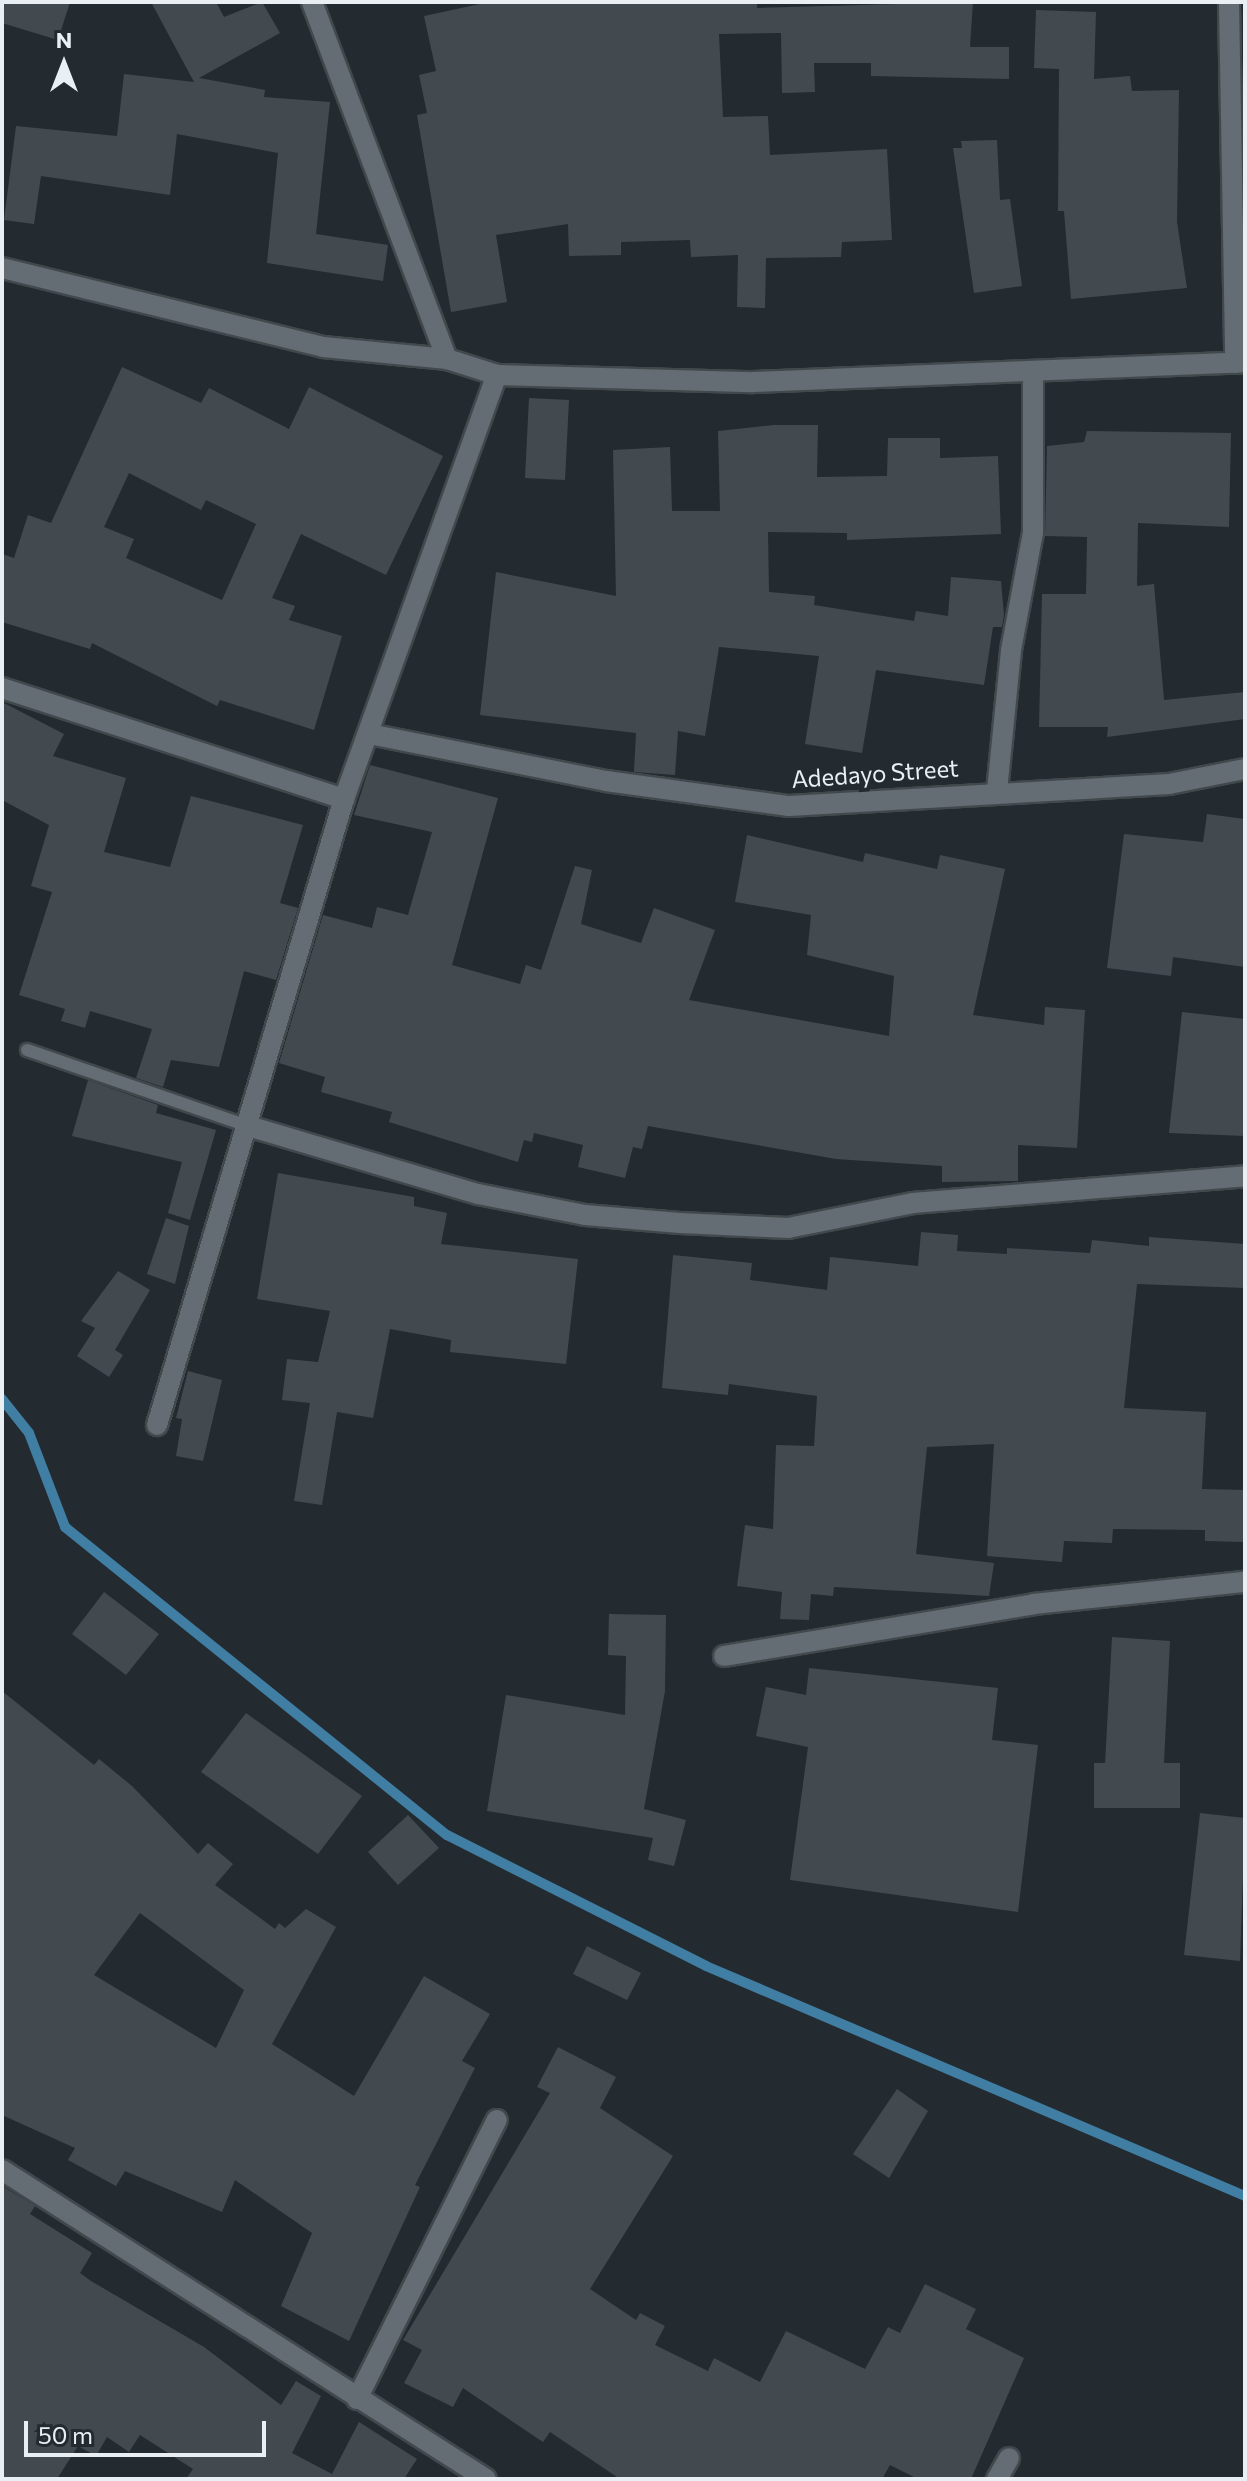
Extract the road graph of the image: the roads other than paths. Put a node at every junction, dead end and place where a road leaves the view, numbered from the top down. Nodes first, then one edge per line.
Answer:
1 (312, 2) edge
2 (1229, 2) edge
3 (2, 268) edge
4 (447, 359) junction
5 (1240, 362) edge
6 (1033, 373) junction
7 (497, 375) junction
8 (2, 688) edge
9 (369, 734) junction
10 (1245, 769) edge
11 (997, 791) junction
12 (344, 799) junction
13 (27, 1050) dead end
14 (248, 1126) junction
15 (1245, 1176) edge
16 (157, 1425) dead end
17 (1245, 1582) edge
18 (724, 1656) dead end
19 (497, 2120) dead end
20 (2, 2170) edge
21 (357, 2399) junction
22 (1009, 2458) dead end
23 (486, 2479) edge
24 (997, 2479) edge

1 - 4 street
2 - 5 street
3 - 4 street
4 - 7 street
5 - 6 street
6 - 7 street
6 - 11 street
7 - 9 street
8 - 12 street
9 - 11 street, Adedayo Street
9 - 12 street
10 - 11 street, Adedayo Street
12 - 14 street
13 - 14 lane
14 - 15 street
14 - 16 street
17 - 18 street
19 - 21 street
20 - 21 street
21 - 23 street
22 - 24 street

